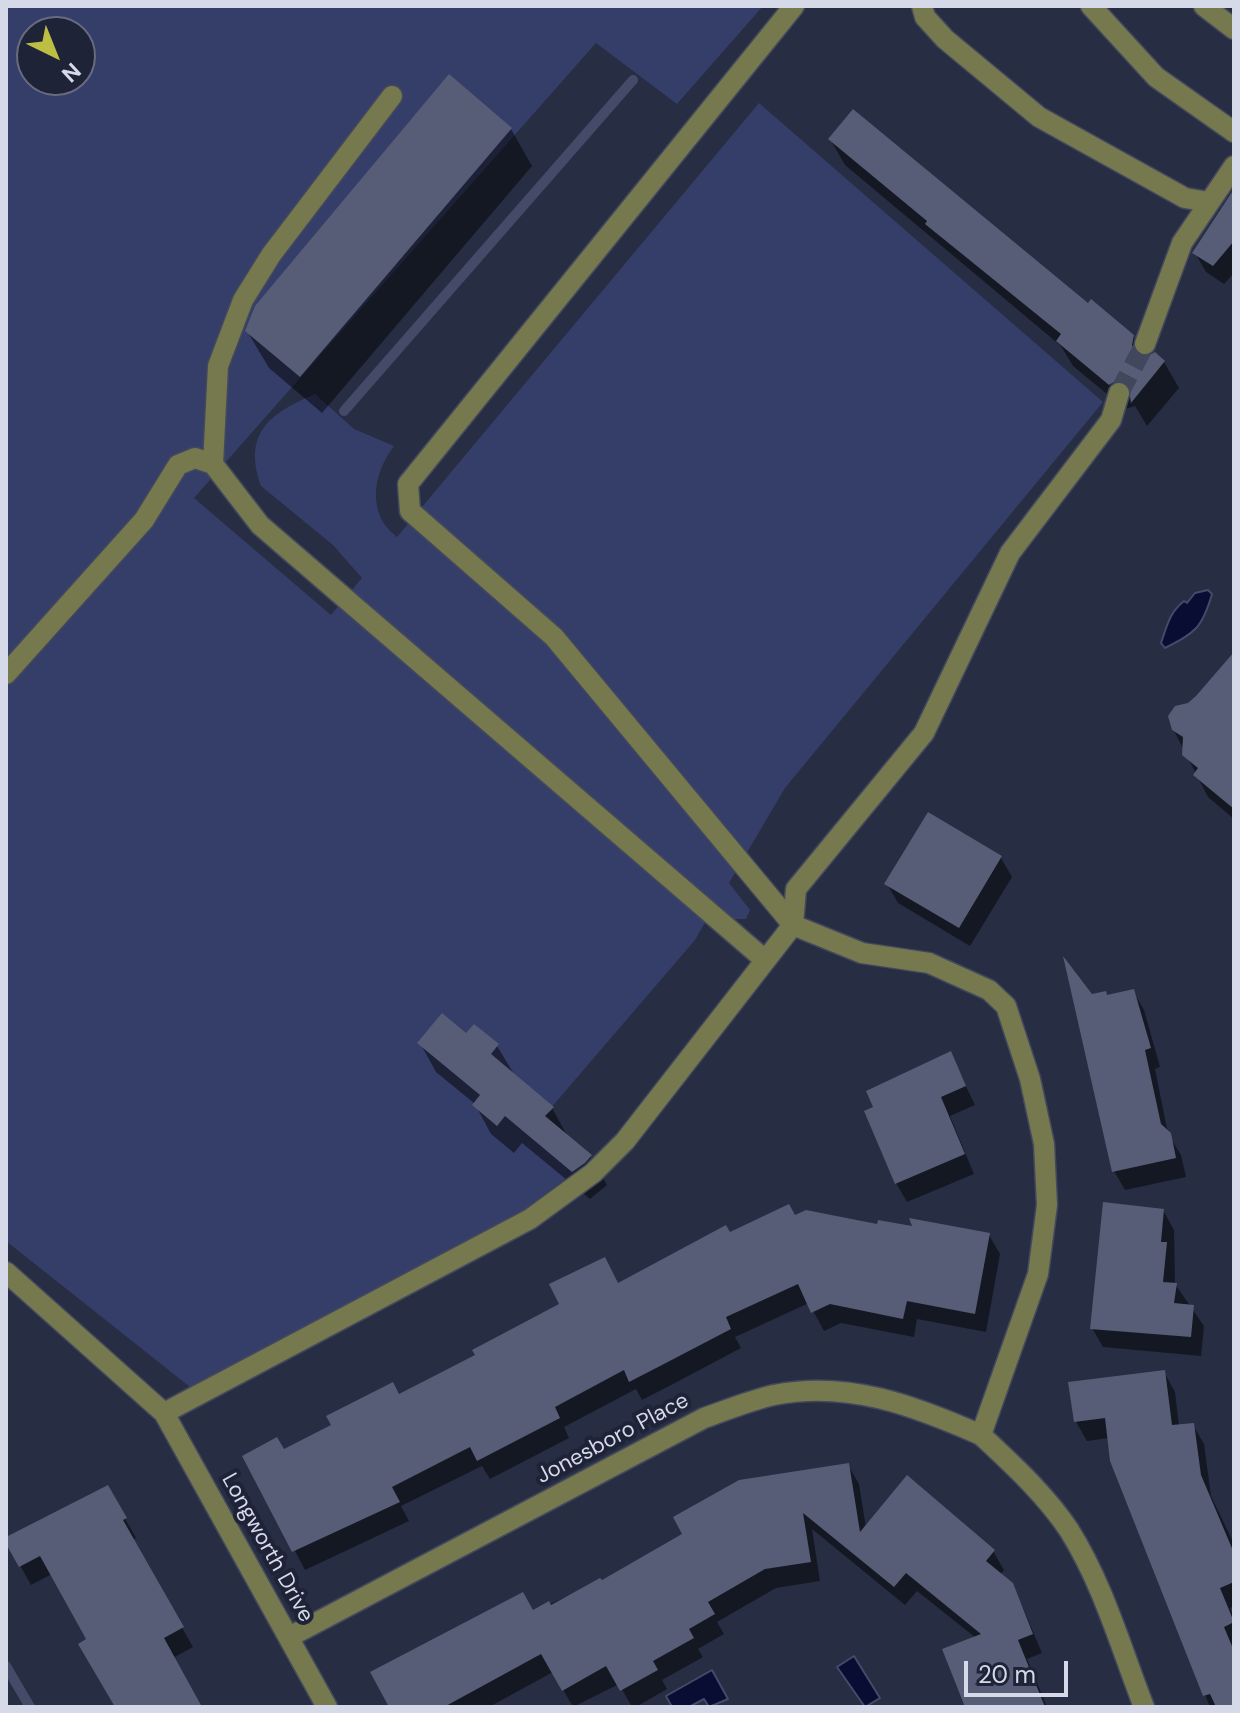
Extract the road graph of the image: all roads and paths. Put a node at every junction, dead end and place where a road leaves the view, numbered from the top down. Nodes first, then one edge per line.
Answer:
1 (794, 6) edge
2 (922, 6) edge
3 (1091, 6) edge
4 (1204, 6) edge
5 (1234, 29) edge
6 (392, 96) dead end
7 (1234, 132) edge
8 (1234, 166) edge
9 (1209, 202) junction
10 (1145, 344) tunnel mouth
11 (1119, 393) tunnel mouth
12 (213, 464) junction
13 (6, 674) edge
14 (793, 925) junction
15 (765, 960) junction
16 (6, 1272) edge
17 (164, 1413) junction
18 (981, 1435) junction
19 (289, 1637) junction
20 (327, 1707) edge
21 (1144, 1707) edge

1 - 14 street
2 - 9 street
3 - 7 street
4 - 5 street
6 - 12 street
8 - 9 street
9 - 10 street
11 - 14 street
12 - 13 street
12 - 15 street
14 - 15 street
14 - 18 street
15 - 17 street
16 - 17 street, Longworth Drive
17 - 19 street, Longworth Drive
18 - 19 street, Jonesboro Place
18 - 21 street, Jonesboro Place
19 - 20 street, Longworth Drive

